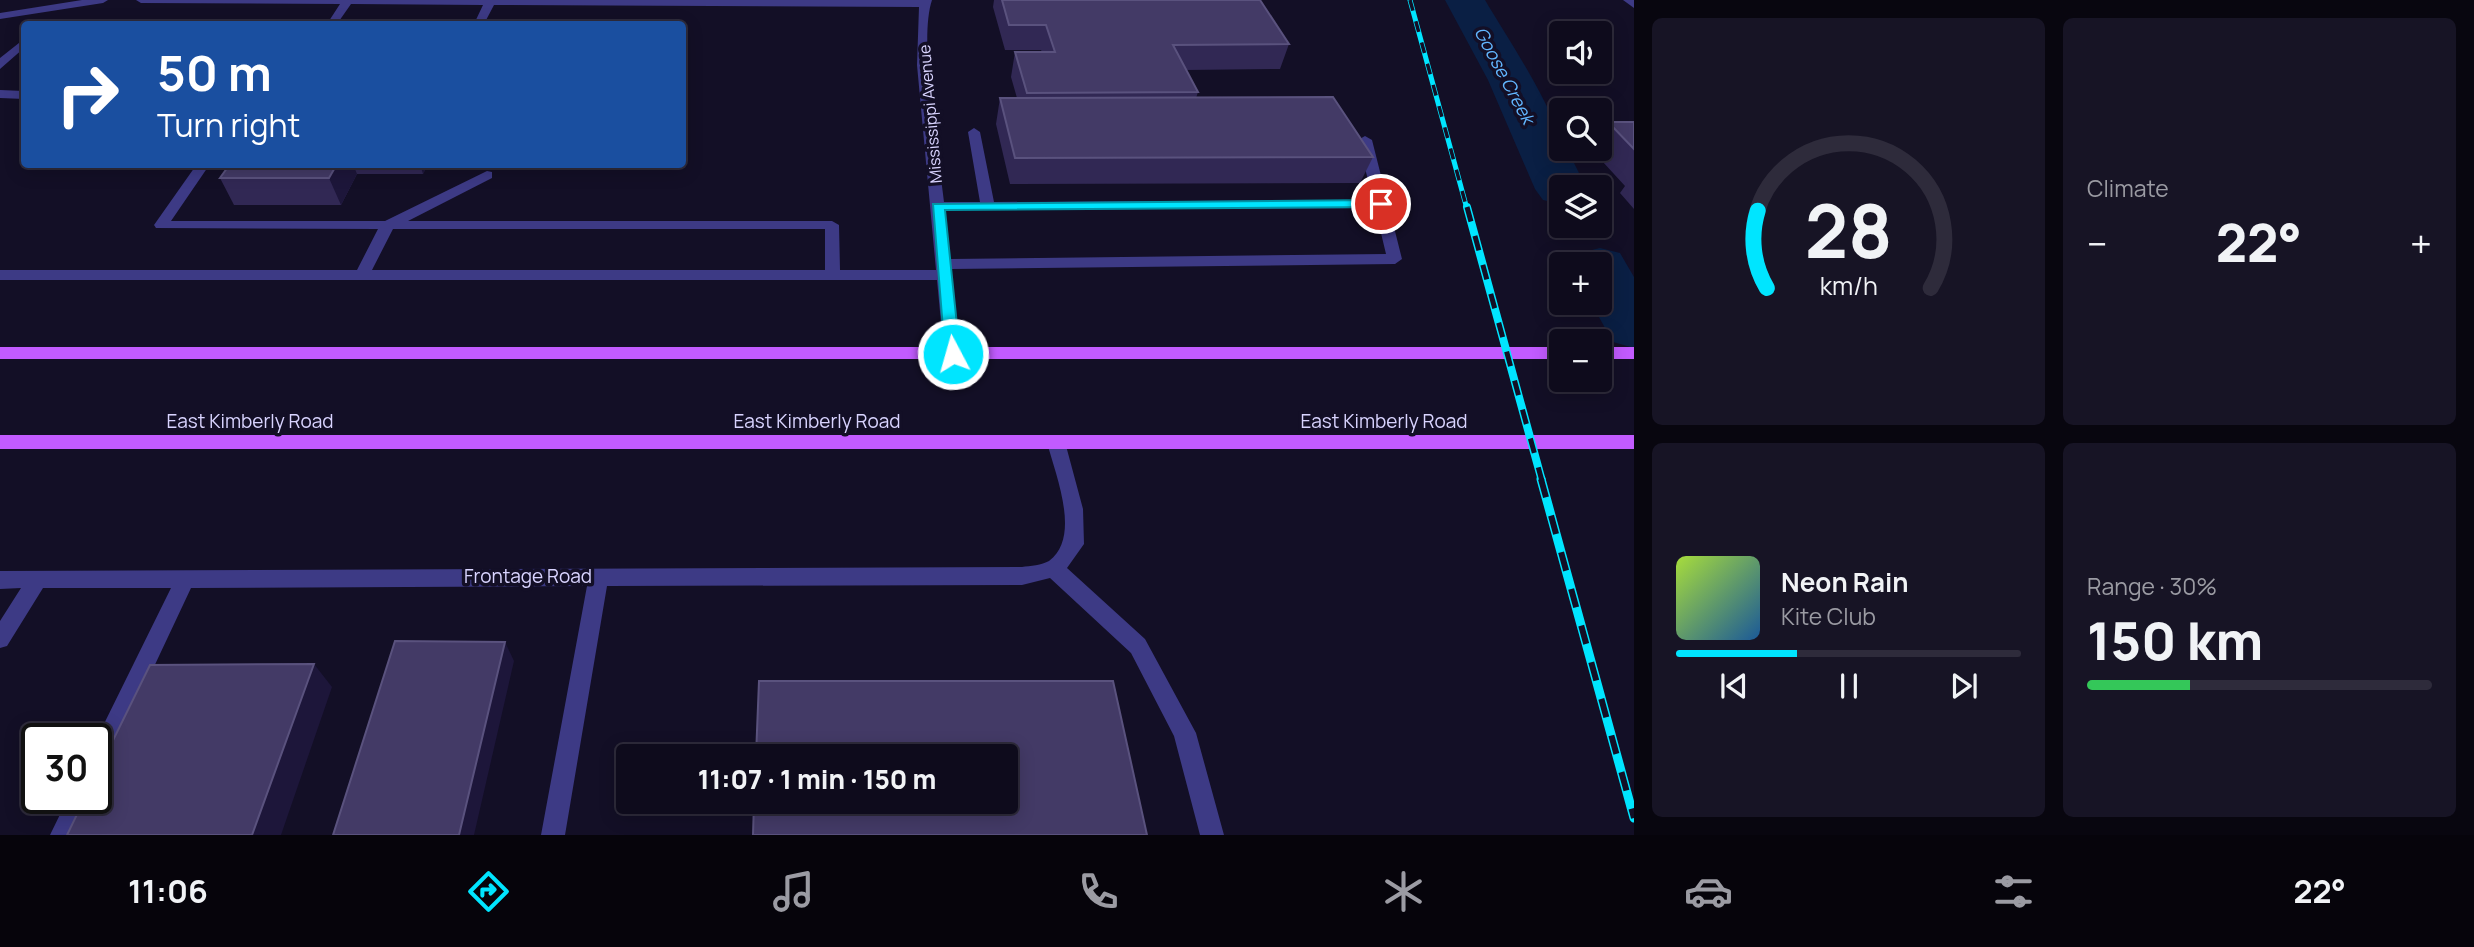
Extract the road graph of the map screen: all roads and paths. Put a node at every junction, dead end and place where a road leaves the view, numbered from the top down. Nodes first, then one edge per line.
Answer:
1 (103, 0) edge
2 (141, 0) edge
3 (1628, 0) edge
4 (348, 1) edge
5 (490, 1) edge
6 (708, 1) edge
7 (926, 2) edge
8 (67, 3) edge
9 (1634, 5) edge
10 (0, 16) edge
11 (47, 21) edge
12 (334, 21) edge
13 (480, 21) edge
14 (21, 45) edge
15 (0, 65) edge
16 (0, 94) edge
17 (21, 95) edge
18 (974, 132) dead end
19 (1365, 140) edge
20 (201, 168) edge
21 (487, 174) dead end
22 (1381, 204) junction
23 (938, 206) junction
24 (988, 206) junction
25 (388, 225) junction
26 (944, 270) junction
27 (833, 274) junction
28 (0, 275) edge
29 (362, 275) junction
30 (0, 353) edge
31 (1549, 353) edge
32 (1612, 353) edge
33 (1634, 353) edge
34 (953, 354) junction
35 (0, 442) edge
36 (1055, 442) junction
37 (1628, 442) edge
38 (1054, 569) junction
39 (599, 576) junction
40 (185, 579) junction
41 (0, 580) edge
42 (37, 580) junction
43 (0, 639) edge
44 (112, 732) edge
45 (72, 814) edge
46 (62, 835) edge
47 (553, 835) edge
48 (1212, 835) edge

1 - 8 street
2 - 4 street
3 - 9 street
4 - 5 street
4 - 12 street
5 - 6 street
5 - 13 street
6 - 7 street
7 - 23 street, Mississippi Avenue
8 - 10 street
8 - 11 street
14 - 15 street
16 - 17 street
18 - 24 street
19 - 22 street
20 - 25 street
21 - 25 street
22 - 24 street
22 - 26 street
23 - 24 street
23 - 26 street, Mississippi Avenue
25 - 27 street
25 - 29 street
26 - 27 street
26 - 34 street, Mississippi Avenue
27 - 29 street
28 - 29 street
30 - 34 main road
31 - 34 main road
32 - 33 main road
35 - 36 main road, East Kimberly Road
36 - 37 main road, East Kimberly Road
36 - 38 street
38 - 39 street, Frontage Road
38 - 48 street
39 - 40 street, Frontage Road
39 - 47 street
40 - 42 street, Frontage Road
40 - 44 street
41 - 42 street, Frontage Road
42 - 43 street
45 - 46 street

